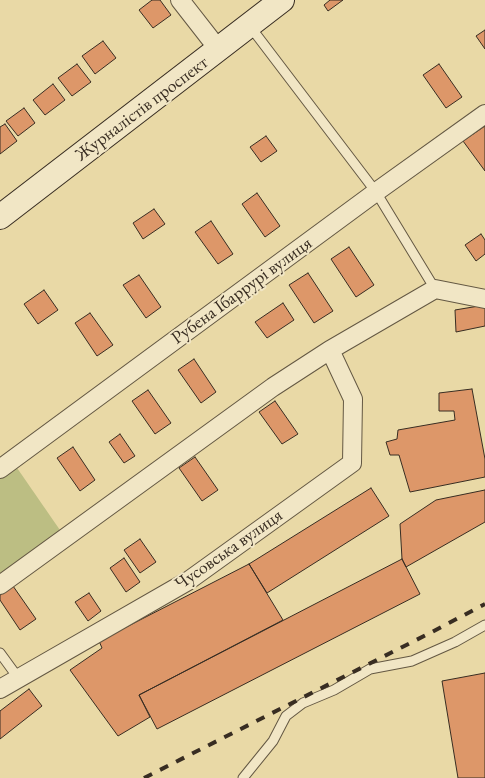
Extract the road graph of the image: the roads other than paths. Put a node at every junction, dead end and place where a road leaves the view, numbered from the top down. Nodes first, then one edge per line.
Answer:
1 (180, 0) edge
2 (282, 0) edge
3 (249, 25) junction
4 (219, 50) junction
5 (485, 114) edge
6 (376, 192) junction
7 (0, 217) edge
8 (435, 289) junction
9 (485, 299) edge
10 (330, 350) junction
11 (0, 469) edge
12 (0, 585) edge
13 (485, 625) edge
14 (0, 653) edge
15 (20, 679) junction
16 (0, 689) edge
17 (243, 778) edge

1 - 4 street
2 - 3 main road, Журналістів проспект
3 - 4 main road, Журналістів проспект
3 - 6 lane
4 - 7 main road, Журналістів проспект
5 - 6 street, Рубена Ібаррурі вулиця
6 - 8 lane
6 - 11 street, Рубена Ібаррурі вулиця
8 - 9 street
8 - 10 street
10 - 12 street
10 - 15 street, Чусовська вулиця
13 - 17 lane
14 - 15 lane
15 - 16 street, Чусовська вулиця

